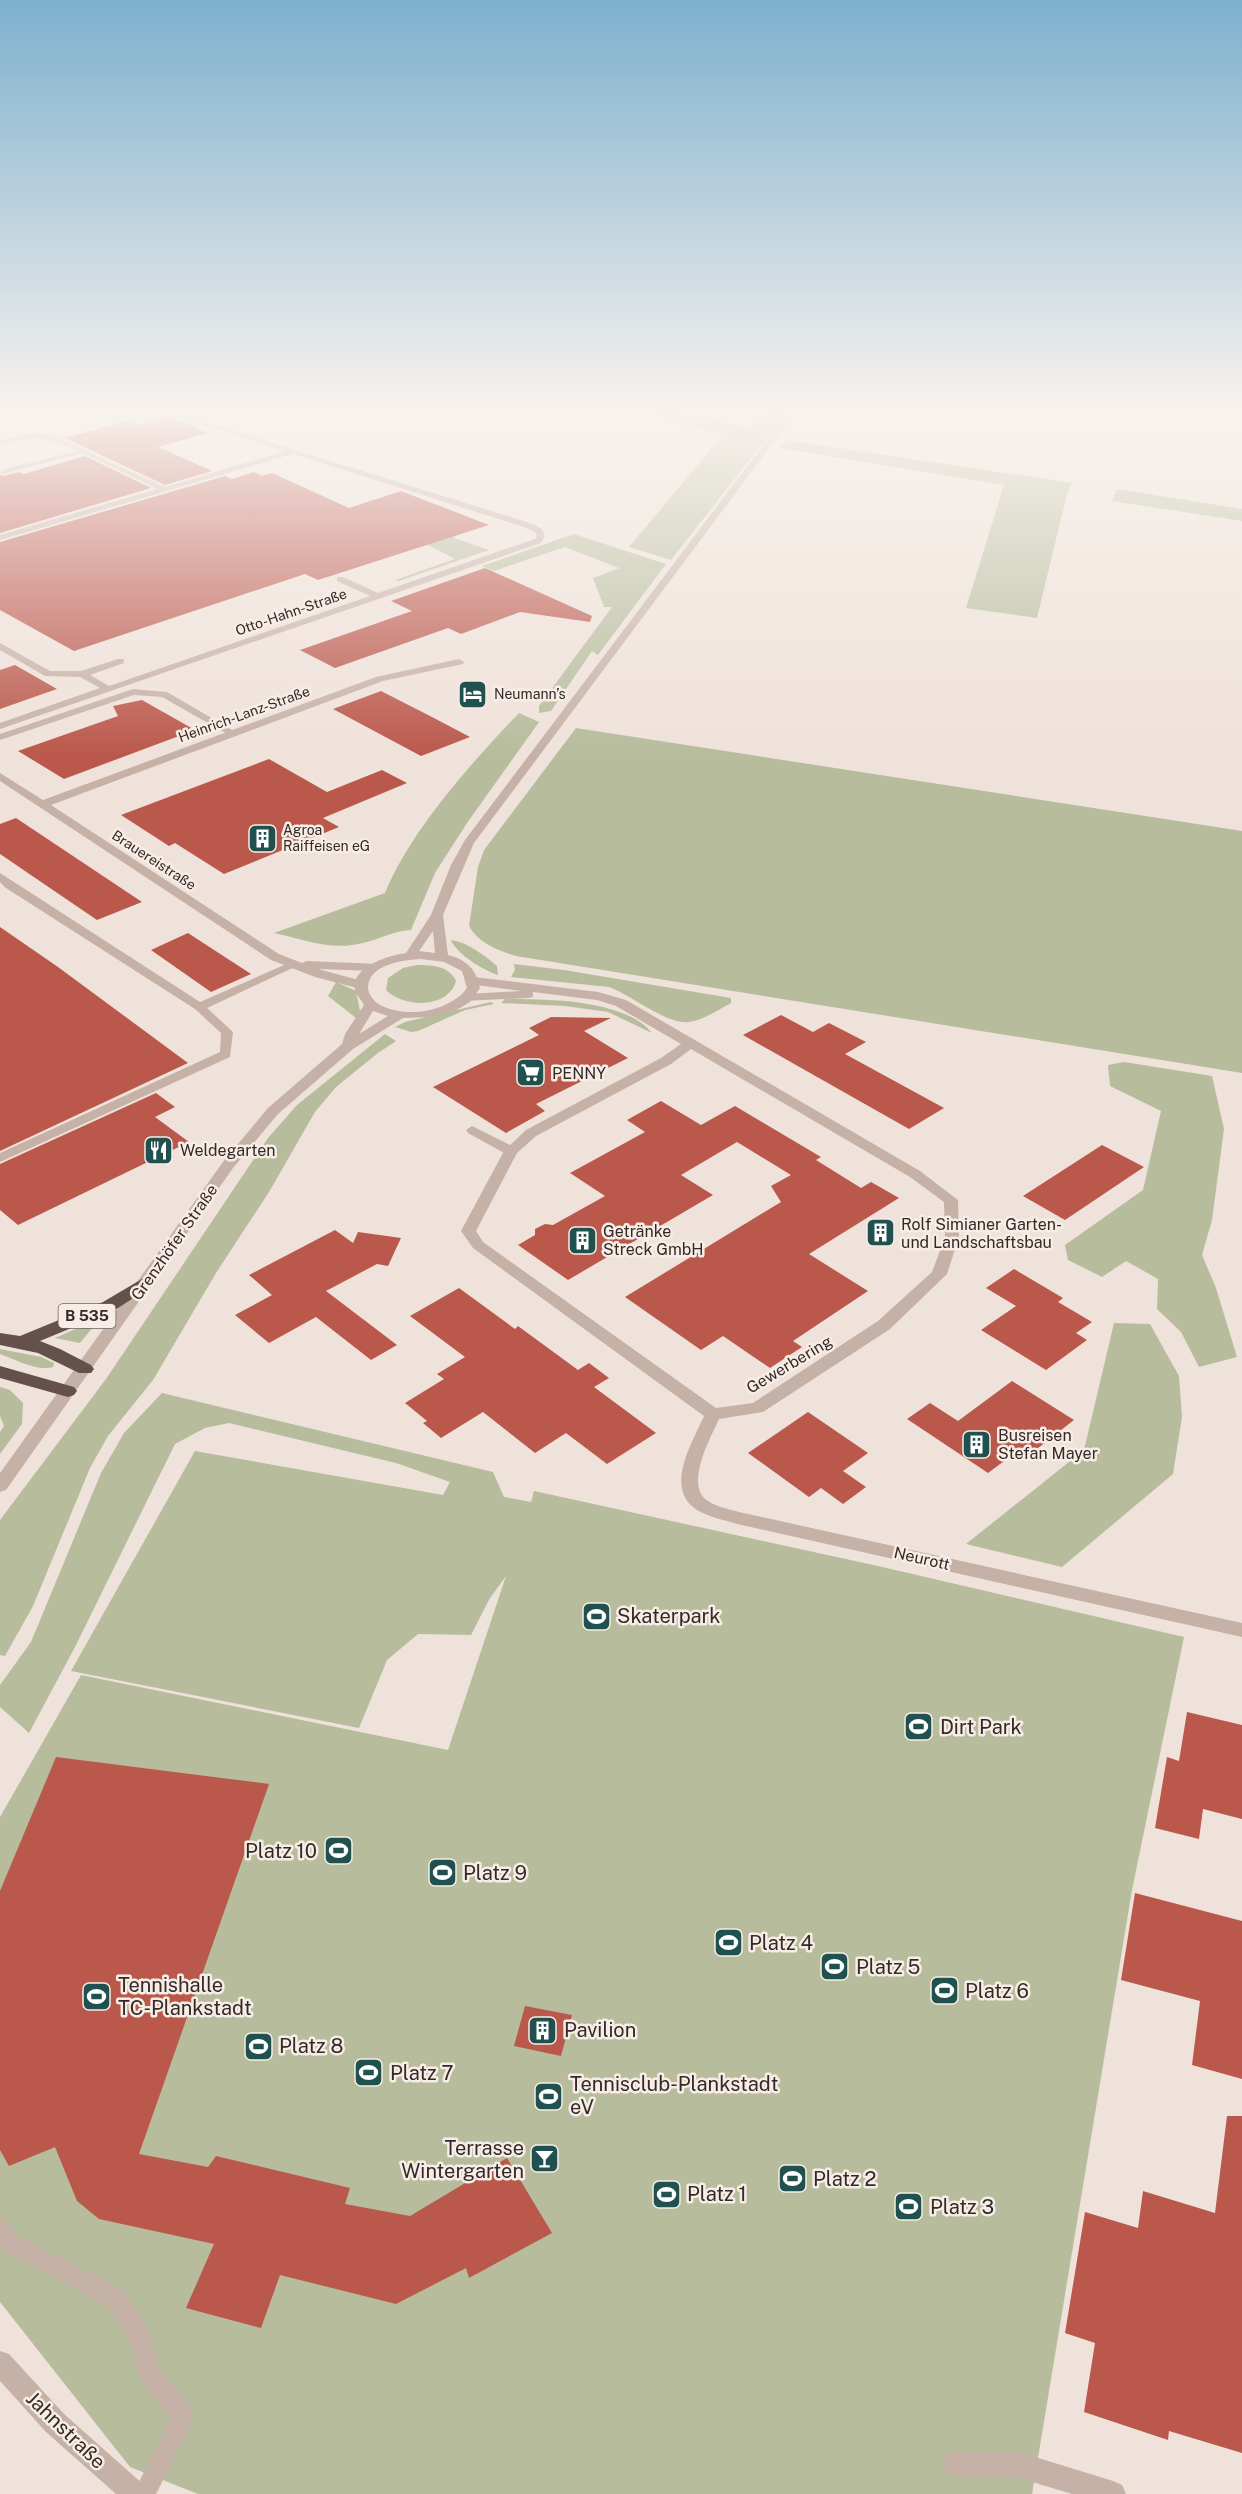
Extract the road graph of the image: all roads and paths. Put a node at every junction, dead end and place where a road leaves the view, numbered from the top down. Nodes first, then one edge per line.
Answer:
1 (49, 523) edge
2 (522, 523) edge
3 (708, 523) edge
4 (0, 538) edge
5 (340, 579) dead end
6 (378, 596) junction
7 (0, 646) edge
8 (121, 661) dead end
9 (459, 662) dead end
10 (82, 674) junction
11 (108, 689) junction
12 (0, 726) edge
13 (234, 734) junction
14 (0, 737) edge
15 (1, 778) edge
16 (42, 804) junction
17 (0, 876) edge
18 (5, 888) edge
19 (437, 915) junction
20 (410, 956) junction
21 (442, 957) junction
22 (295, 964) junction
23 (374, 967) junction
24 (474, 981) junction
25 (361, 985) junction
26 (561, 992) junction
27 (467, 998) junction
28 (371, 1004) junction
29 (199, 1007) junction
30 (401, 1014) junction
31 (691, 1043) junction
32 (348, 1046) junction
33 (472, 1130) dead end
34 (511, 1151) junction
35 (0, 1158) edge
36 (147, 1281) junction
37 (0, 1339) edge
38 (23, 1342) junction
39 (85, 1369) junction
40 (0, 1372) edge
41 (68, 1391) junction
42 (713, 1414) junction
43 (0, 1486) edge
44 (1242, 1630) edge
45 (0, 2228) edge
46 (0, 2363) edge
47 (955, 2464) dead end
48 (135, 2494) edge
49 (144, 2494) edge
50 (1113, 2494) edge

1 - 4 lane
2 - 6 lane, Otto-Hahn-Straße
3 - 19 street
5 - 6 lane
6 - 11 lane, Otto-Hahn-Straße
7 - 10 lane
8 - 10 lane
9 - 13 street, Heinrich-Lanz-Straße
10 - 11 lane
11 - 12 lane, Otto-Hahn-Straße
13 - 14 lane
13 - 16 street, Heinrich-Lanz-Straße
15 - 16 street, Brauereistraße
16 - 22 street, Brauereistraße
17 - 18 lane
18 - 29 lane
19 - 20 street
19 - 21 street
20 - 21 street
20 - 23 street
21 - 24 street
22 - 23 street, Brauereistraße
22 - 25 street, Brauereistraße
22 - 29 lane
23 - 25 street
24 - 26 street
24 - 27 street
25 - 28 street
26 - 27 street
26 - 31 street
27 - 30 street
28 - 30 street
28 - 32 street, Grenzhöfer Straße
29 - 35 lane
30 - 32 street, Grenzhöfer Straße
31 - 34 street
31 - 42 street, Gewerbering
32 - 36 street, Grenzhöfer Straße
33 - 34 lane
34 - 42 street
36 - 38 highway, B 535
36 - 39 street, Grenzhöfer Straße
37 - 38 highway, B 535
38 - 39 highway, B 535
39 - 41 street, Grenzhöfer Straße
40 - 41 highway
41 - 43 street, Grenzhöfer Straße
42 - 44 street, Neurott
45 - 49 lane
46 - 48 street, Jahnstraße
47 - 50 street

